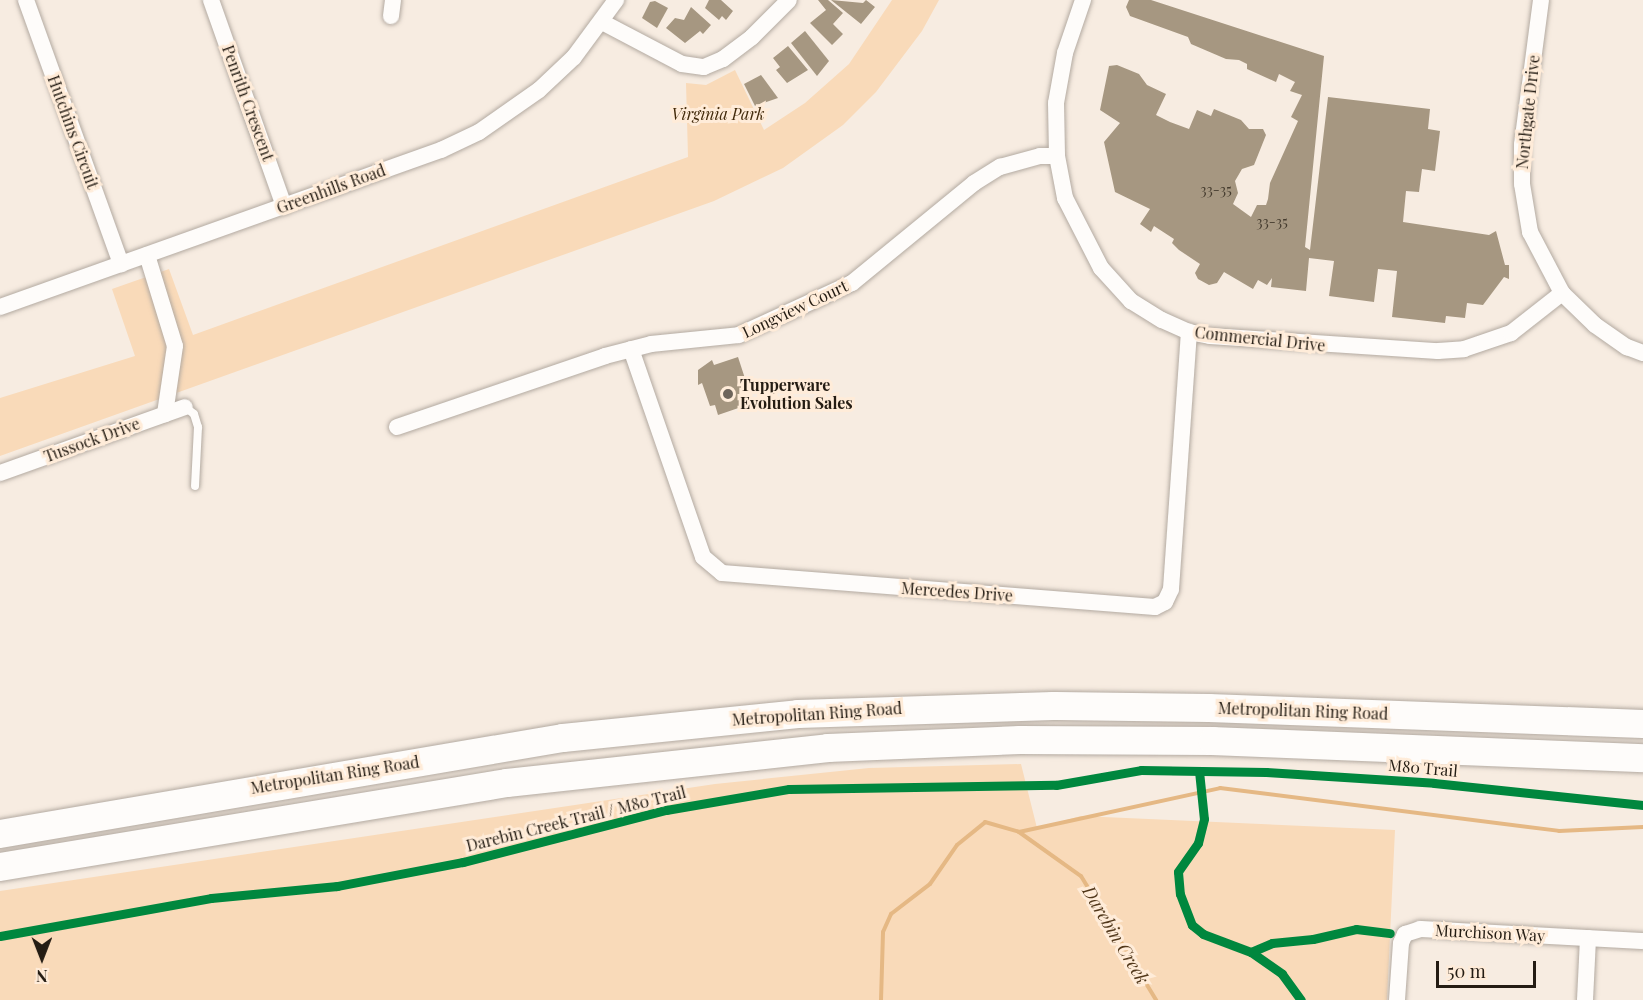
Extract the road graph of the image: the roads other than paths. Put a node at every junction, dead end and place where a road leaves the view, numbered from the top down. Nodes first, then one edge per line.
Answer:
1 (26, 0) edge
2 (211, 0) edge
3 (616, 0) edge
4 (789, 0) edge
5 (1083, 0) edge
6 (1541, 0) edge
7 (602, 22) junction
8 (1057, 156) junction
9 (284, 206) junction
10 (147, 255) junction
11 (121, 264) junction
12 (1562, 293) junction
13 (0, 307) edge
14 (1189, 333) junction
15 (631, 349) junction
16 (1643, 353) edge
17 (184, 407) joint
18 (165, 414) junction
19 (397, 427) dead end
20 (0, 473) edge
21 (195, 486) dead end
22 (1643, 724) edge
23 (1643, 758) edge
24 (0, 834) edge
25 (0, 867) edge
26 (1588, 938) junction
27 (1643, 941) edge
28 (1397, 1000) edge
29 (1585, 1000) edge

1 - 11 street, Hutchins Circuit
2 - 9 street, Penrith Crescent
3 - 7 street, Greenhills Road
4 - 7 street
5 - 8 street, Commercial Drive
6 - 12 street, Northgate Drive
7 - 9 street, Greenhills Road
8 - 14 street, Commercial Drive
8 - 15 street, Longview Court
9 - 10 street, Greenhills Road
10 - 11 street, Greenhills Road
10 - 18 street
11 - 13 street, Greenhills Road
12 - 14 street, Commercial Drive
12 - 16 street, Northgate Drive
14 - 15 street, Mercedes Drive
15 - 19 street, Longview Court
17 - 18 street, Tussock Drive
17 - 21 lane
18 - 20 street, Tussock Drive
22 - 24 highway, Metropolitan Ring Road
23 - 25 highway, Metropolitan Ring Road
26 - 27 street, Murchison Way
26 - 28 street, Murchison Way
26 - 29 street

